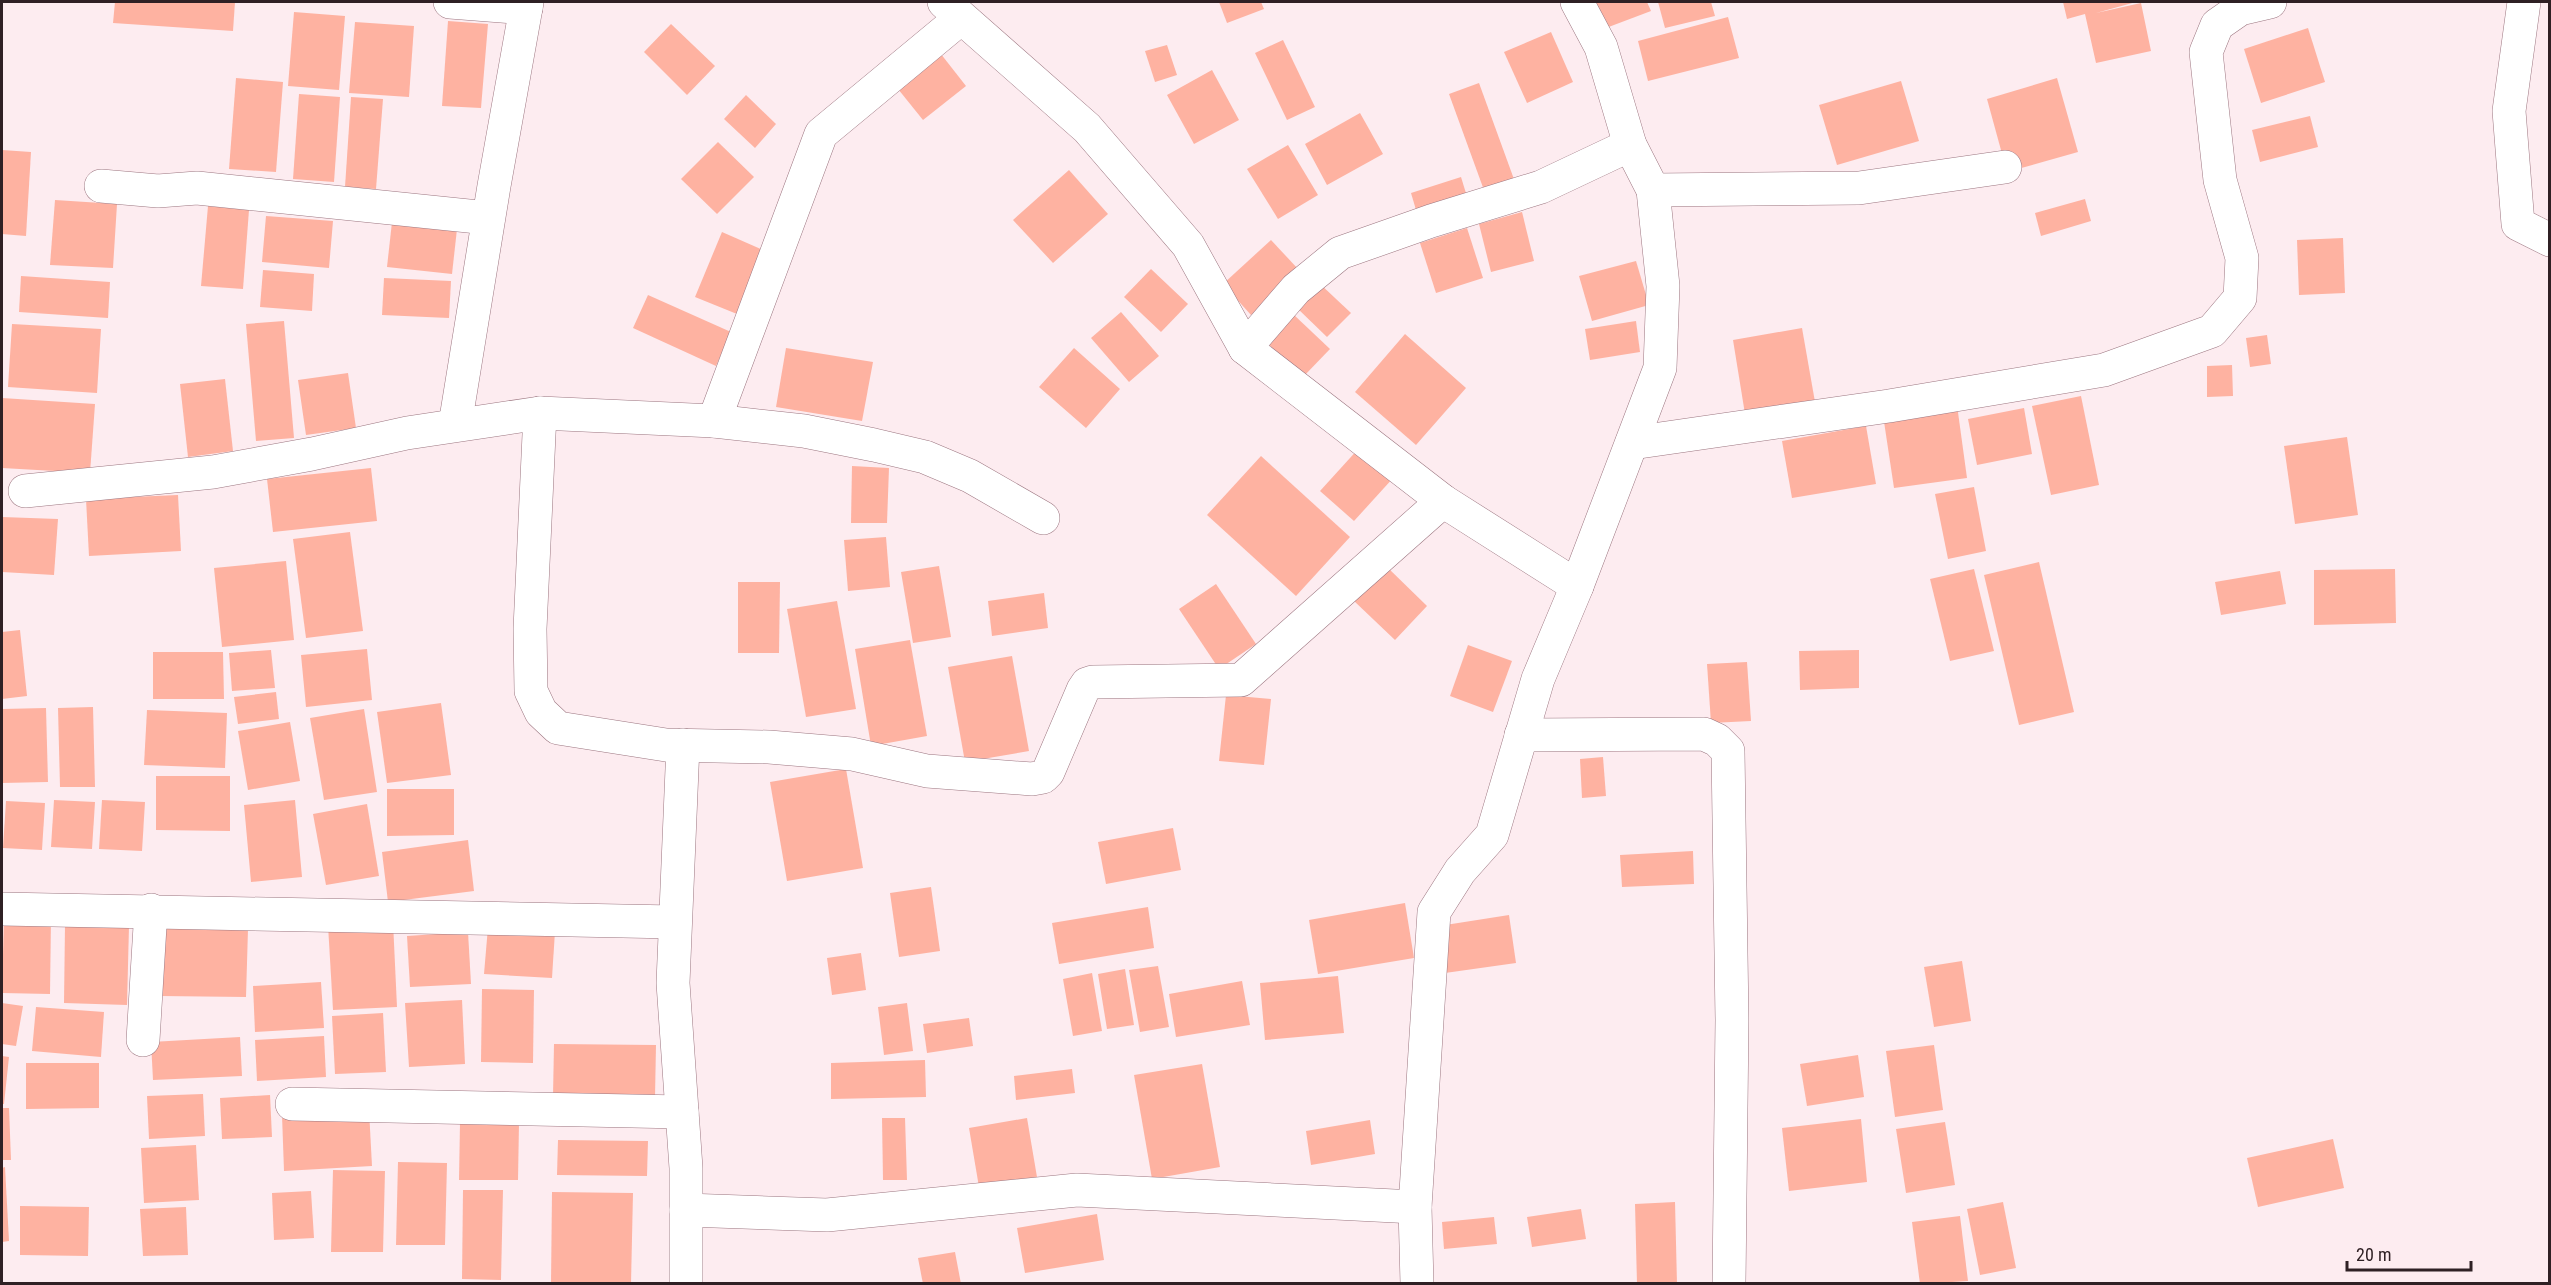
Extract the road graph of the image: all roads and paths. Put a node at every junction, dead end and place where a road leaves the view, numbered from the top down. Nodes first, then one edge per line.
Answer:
1 (450, 2) edge
2 (1577, 2) edge
3 (2270, 2) edge
4 (2524, 2) edge
5 (526, 5) edge
6 (952, 10) edge
7 (1630, 145) junction
8 (2005, 167) dead end
9 (101, 186) dead end
10 (1653, 190) junction
11 (488, 218) junction
12 (2550, 240) edge
13 (1245, 348) junction
14 (540, 413) junction
15 (714, 421) junction
16 (455, 425) junction
17 (1632, 443) junction
18 (25, 491) dead end
19 (1443, 501) junction
20 (1043, 518) dead end
21 (1577, 586) junction
22 (1521, 735) junction
23 (682, 745) junction
24 (2, 909) edge
25 (151, 910) junction
26 (674, 922) junction
27 (143, 1040) dead end
28 (292, 1104) dead end
29 (682, 1112) junction
30 (1414, 1207) junction
31 (686, 1210) junction
32 (686, 1284) edge
33 (1417, 1284) edge
34 (1729, 1284) edge

1 - 5 street
2 - 7 street
3 - 17 street
4 - 12 street
5 - 11 street
6 - 13 street
6 - 15 street
7 - 10 street
7 - 13 street
8 - 10 street
9 - 11 street
10 - 17 street
11 - 16 street
13 - 19 street
14 - 15 street
14 - 16 street
14 - 23 street
15 - 20 street
16 - 18 street
17 - 21 street
19 - 21 street
19 - 23 street
21 - 22 street
22 - 30 street
22 - 34 street
23 - 26 street
24 - 25 street
25 - 26 street
25 - 27 street
26 - 29 street
28 - 29 street
29 - 31 street
30 - 31 street
30 - 33 street
31 - 32 street

